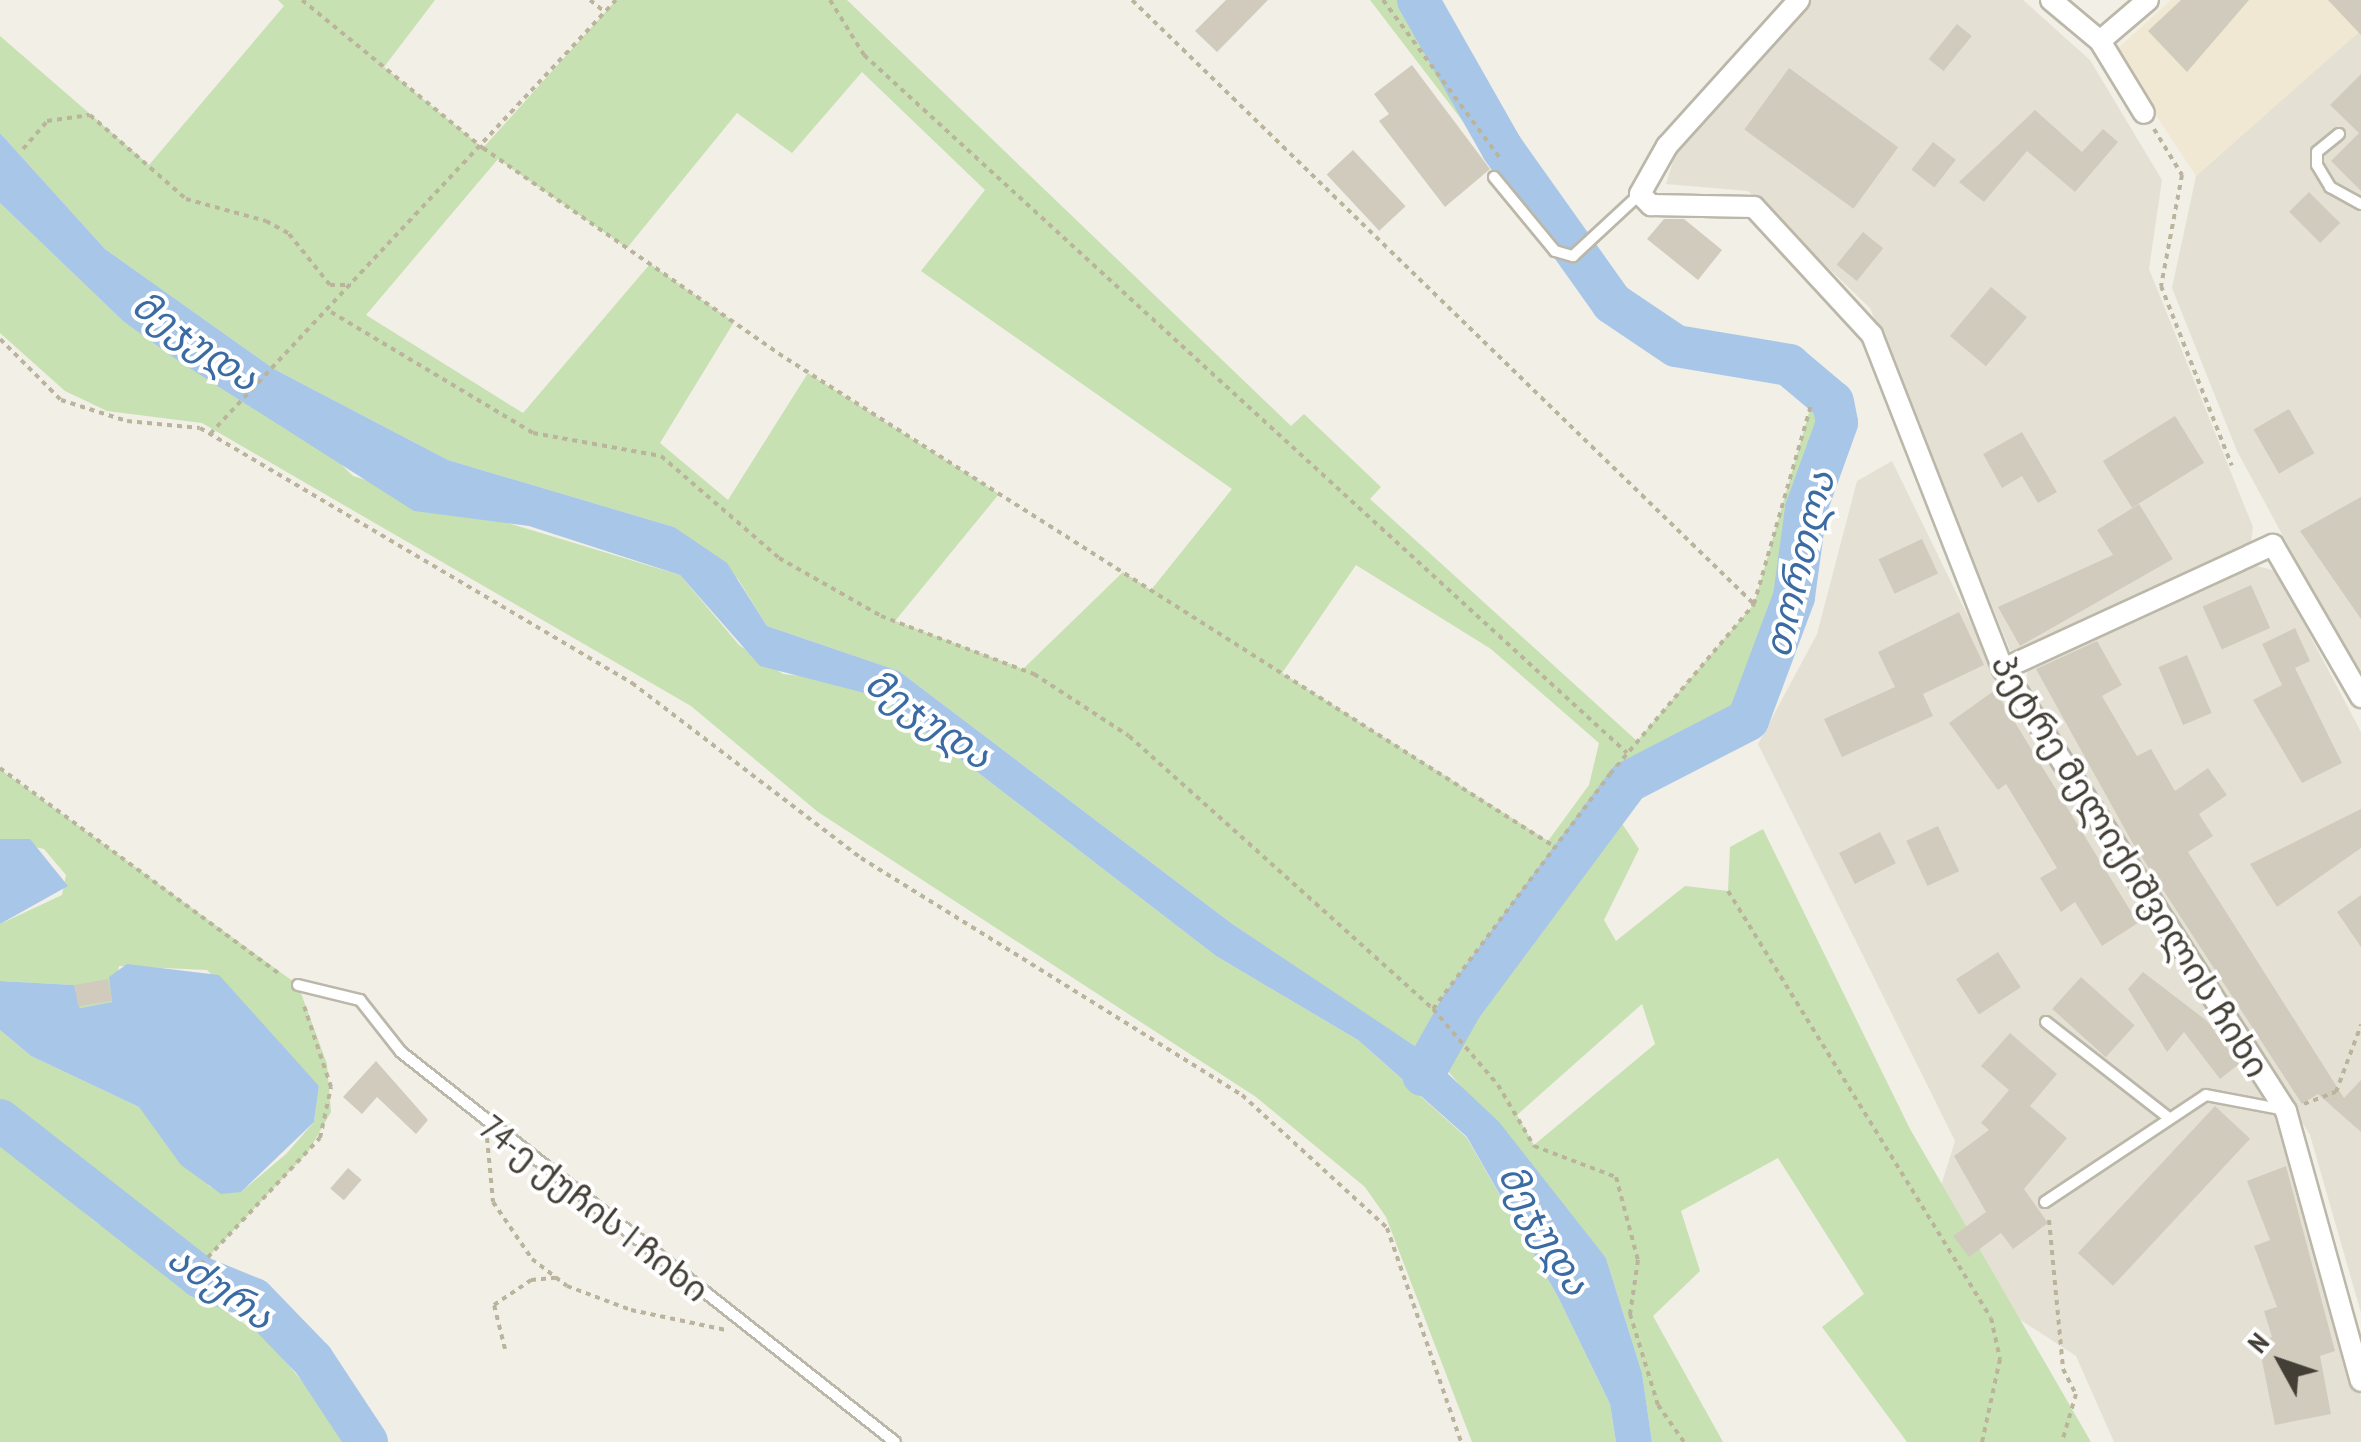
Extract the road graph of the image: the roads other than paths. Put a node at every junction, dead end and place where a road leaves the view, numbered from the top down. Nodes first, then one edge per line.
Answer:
1 (1798, 0) edge
2 (2051, 0) edge
3 (2148, 0) edge
4 (2100, 42) junction
5 (2144, 113) road end
6 (2339, 134) dead end
7 (1494, 177) dead end
8 (1645, 200) junction
9 (2361, 204) edge
10 (2003, 669) junction
11 (2361, 698) edge
12 (298, 985) road end
13 (2046, 1022) dead end
14 (2286, 1111) junction
15 (2170, 1118) junction
16 (2045, 1202) road end
17 (2361, 1381) edge
18 (895, 1442) edge

1 - 8 street
2 - 4 street
3 - 4 street
4 - 5 street
6 - 9 lane
7 - 8 lane
8 - 10 street, პეტრე მელიქიშვილის ჩიხი
10 - 11 street
10 - 14 street, პეტრე მელიქიშვილის ჩიხი
12 - 18 lane, 74-ე ქუჩის I ჩიხი
13 - 15 lane
14 - 15 lane
14 - 17 street, პეტრე მელიქიშვილის ჩიხი
15 - 16 lane

